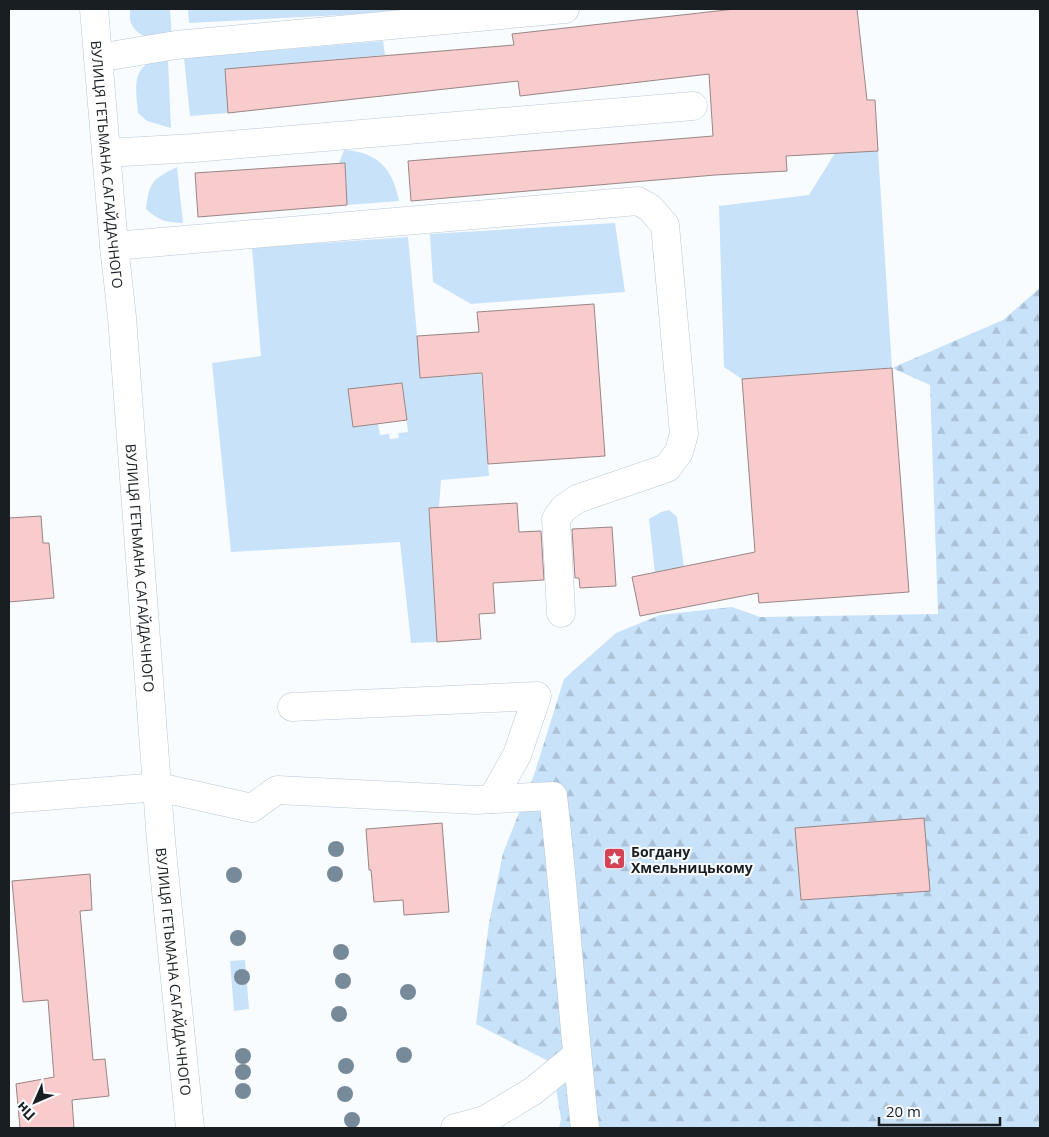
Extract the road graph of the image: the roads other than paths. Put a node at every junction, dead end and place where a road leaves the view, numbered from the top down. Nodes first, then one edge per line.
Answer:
1 (94, 9) edge
2 (565, 9) edge
3 (98, 58) junction
4 (694, 106) dead end
5 (106, 153) junction
6 (114, 246) junction
7 (561, 613) dead end
8 (292, 707) dead end
9 (158, 787) junction
10 (9, 799) edge
11 (492, 799) junction
12 (577, 1055) junction
13 (190, 1128) edge
14 (454, 1128) edge
15 (585, 1128) edge

1 - 3 street, ВУЛИЦЯ ГЕТЬМАНА САГАЙДАЧНОГО
2 - 3 street
3 - 5 street, ВУЛИЦЯ ГЕТЬМАНА САГАЙДАЧНОГО
4 - 5 street
5 - 6 street, ВУЛИЦЯ ГЕТЬМАНА САГАЙДАЧНОГО
6 - 7 street
6 - 9 street, ВУЛИЦЯ ГЕТЬМАНА САГАЙДАЧНОГО
8 - 11 street
9 - 10 street
9 - 11 street
9 - 13 street, ВУЛИЦЯ ГЕТЬМАНА САГАЙДАЧНОГО
11 - 12 street
12 - 14 street
12 - 15 street

